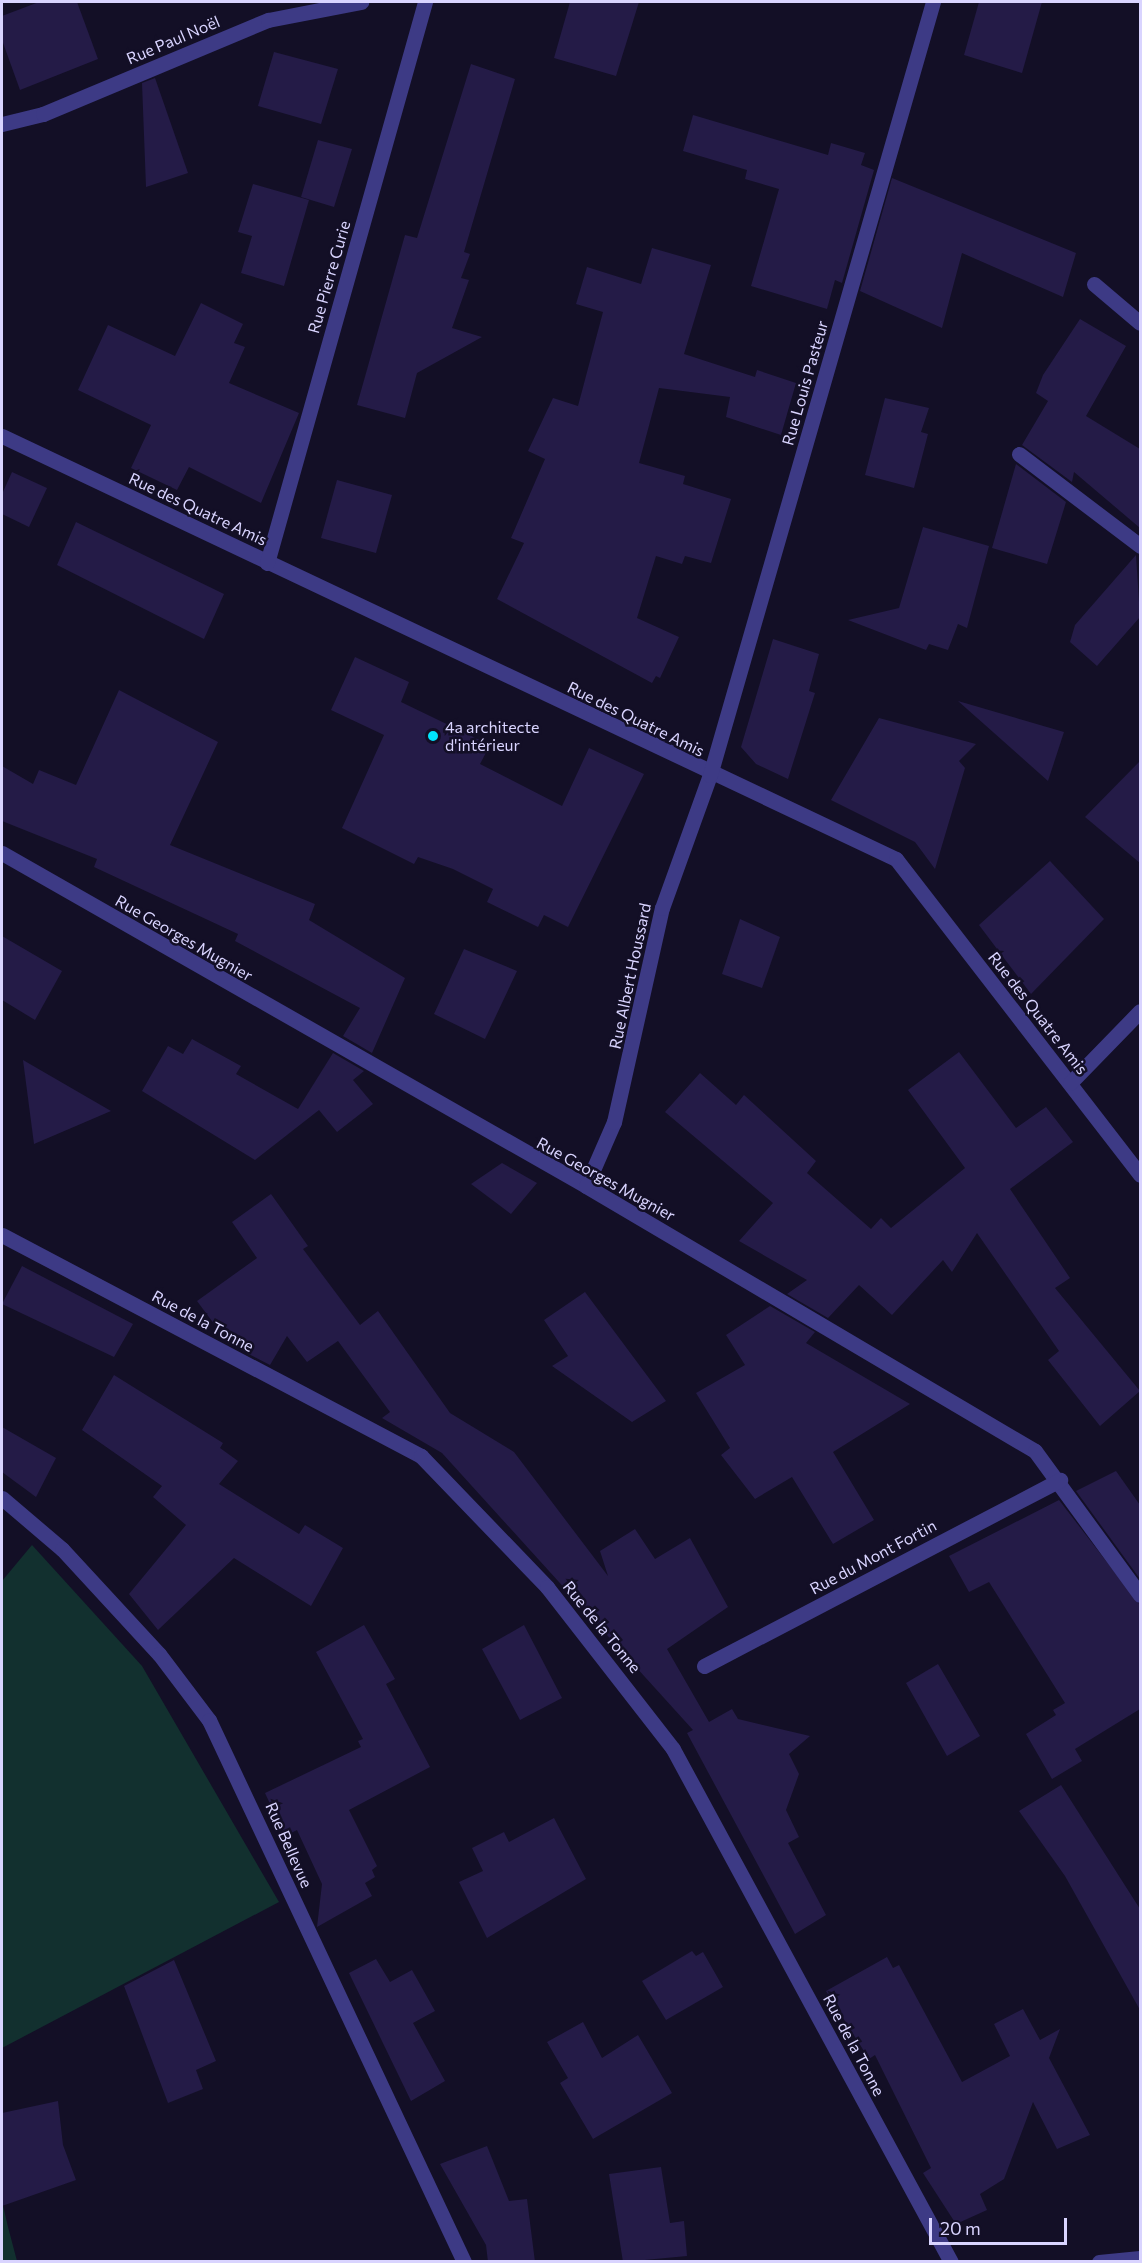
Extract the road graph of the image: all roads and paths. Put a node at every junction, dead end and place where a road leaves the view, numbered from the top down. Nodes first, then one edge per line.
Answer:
1 (361, 2) edge
2 (425, 2) edge
3 (933, 2) edge
4 (2, 124) edge
5 (1094, 284) dead end
6 (1140, 323) edge
7 (2, 436) edge
8 (1019, 454) dead end
9 (1140, 546) edge
10 (267, 562) junction
11 (710, 775) junction
12 (2, 853) edge
13 (1140, 1011) edge
14 (1070, 1083) junction
15 (1140, 1175) edge
16 (586, 1186) junction
17 (2, 1235) edge
18 (1060, 1480) junction
19 (2, 1497) edge
20 (1140, 1595) edge
21 (704, 1666) dead end
22 (1140, 2258) edge
23 (464, 2262) edge
24 (951, 2262) edge
25 (1099, 2262) edge

1 - 4 street, Rue Paul Noël
2 - 10 street, Rue Pierre Curie
3 - 11 street, Rue Louis Pasteur
5 - 6 street
7 - 10 street, Rue des Quatre Amis
8 - 9 street
10 - 11 street, Rue des Quatre Amis
11 - 14 street, Rue des Quatre Amis
11 - 16 street, Rue Albert Houssard
12 - 16 street, Rue Georges Mugnier
13 - 14 street
14 - 15 street, Rue des Quatre Amis
16 - 18 street, Rue Georges Mugnier
17 - 24 street, Rue de la Tonne
18 - 20 street, Rue Georges Mugnier
18 - 21 street, Rue du Mont Fortin
19 - 23 street, Rue Bellevue
22 - 25 street

